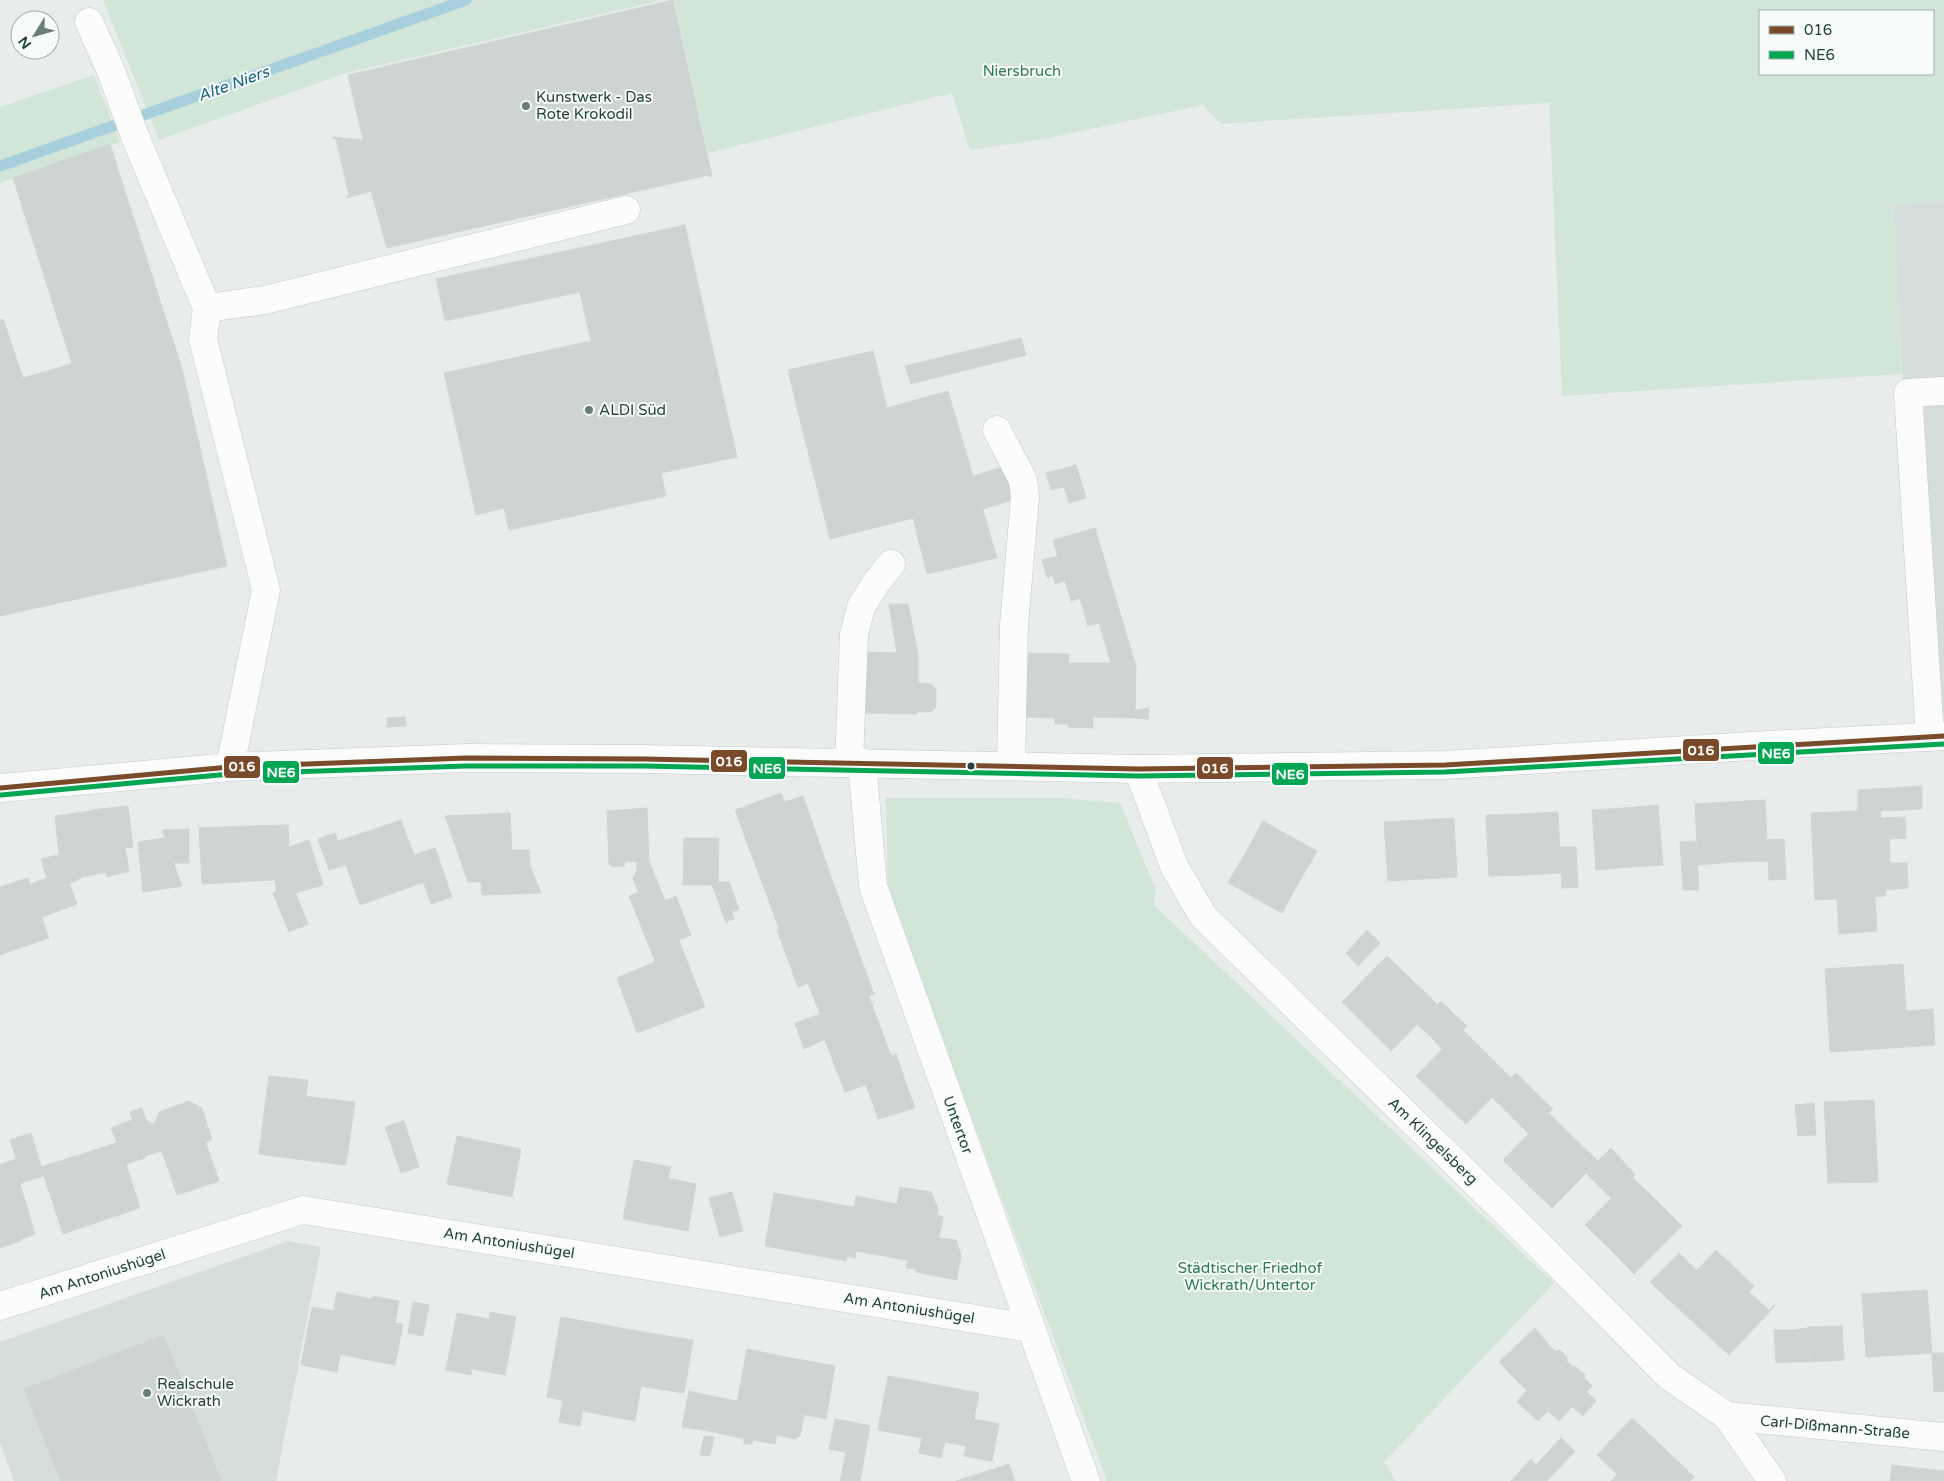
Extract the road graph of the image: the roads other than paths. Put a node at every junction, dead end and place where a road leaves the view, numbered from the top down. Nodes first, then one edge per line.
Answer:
1 (89, 22) dead end
2 (626, 210) dead end
3 (207, 308) junction
4 (1944, 391) edge
5 (997, 430) dead end
6 (891, 564) dead end
7 (1933, 615) edge
8 (1937, 737) edge
9 (855, 762) junction
10 (1011, 766) junction
11 (230, 767) junction
12 (1138, 768) junction
13 (0, 788) edge
14 (0, 1306) edge
15 (1030, 1328) junction
16 (1727, 1416) junction
17 (1944, 1437) edge
18 (1086, 1481) edge
19 (1772, 1481) edge

1 - 3 street
2 - 3 street
3 - 11 street
4 - 7 street
5 - 10 street
6 - 9 street, Untertor
7 - 8 street
8 - 12 street
9 - 10 street
9 - 11 street
9 - 15 street, Untertor
10 - 12 street
11 - 13 street
12 - 16 street, Am Klingelsberg
14 - 15 street, Am Antoniushügel
15 - 18 street, Untertor
16 - 17 street, Carl-Dißmann-Straße
16 - 19 street, Am Klingelsberg

